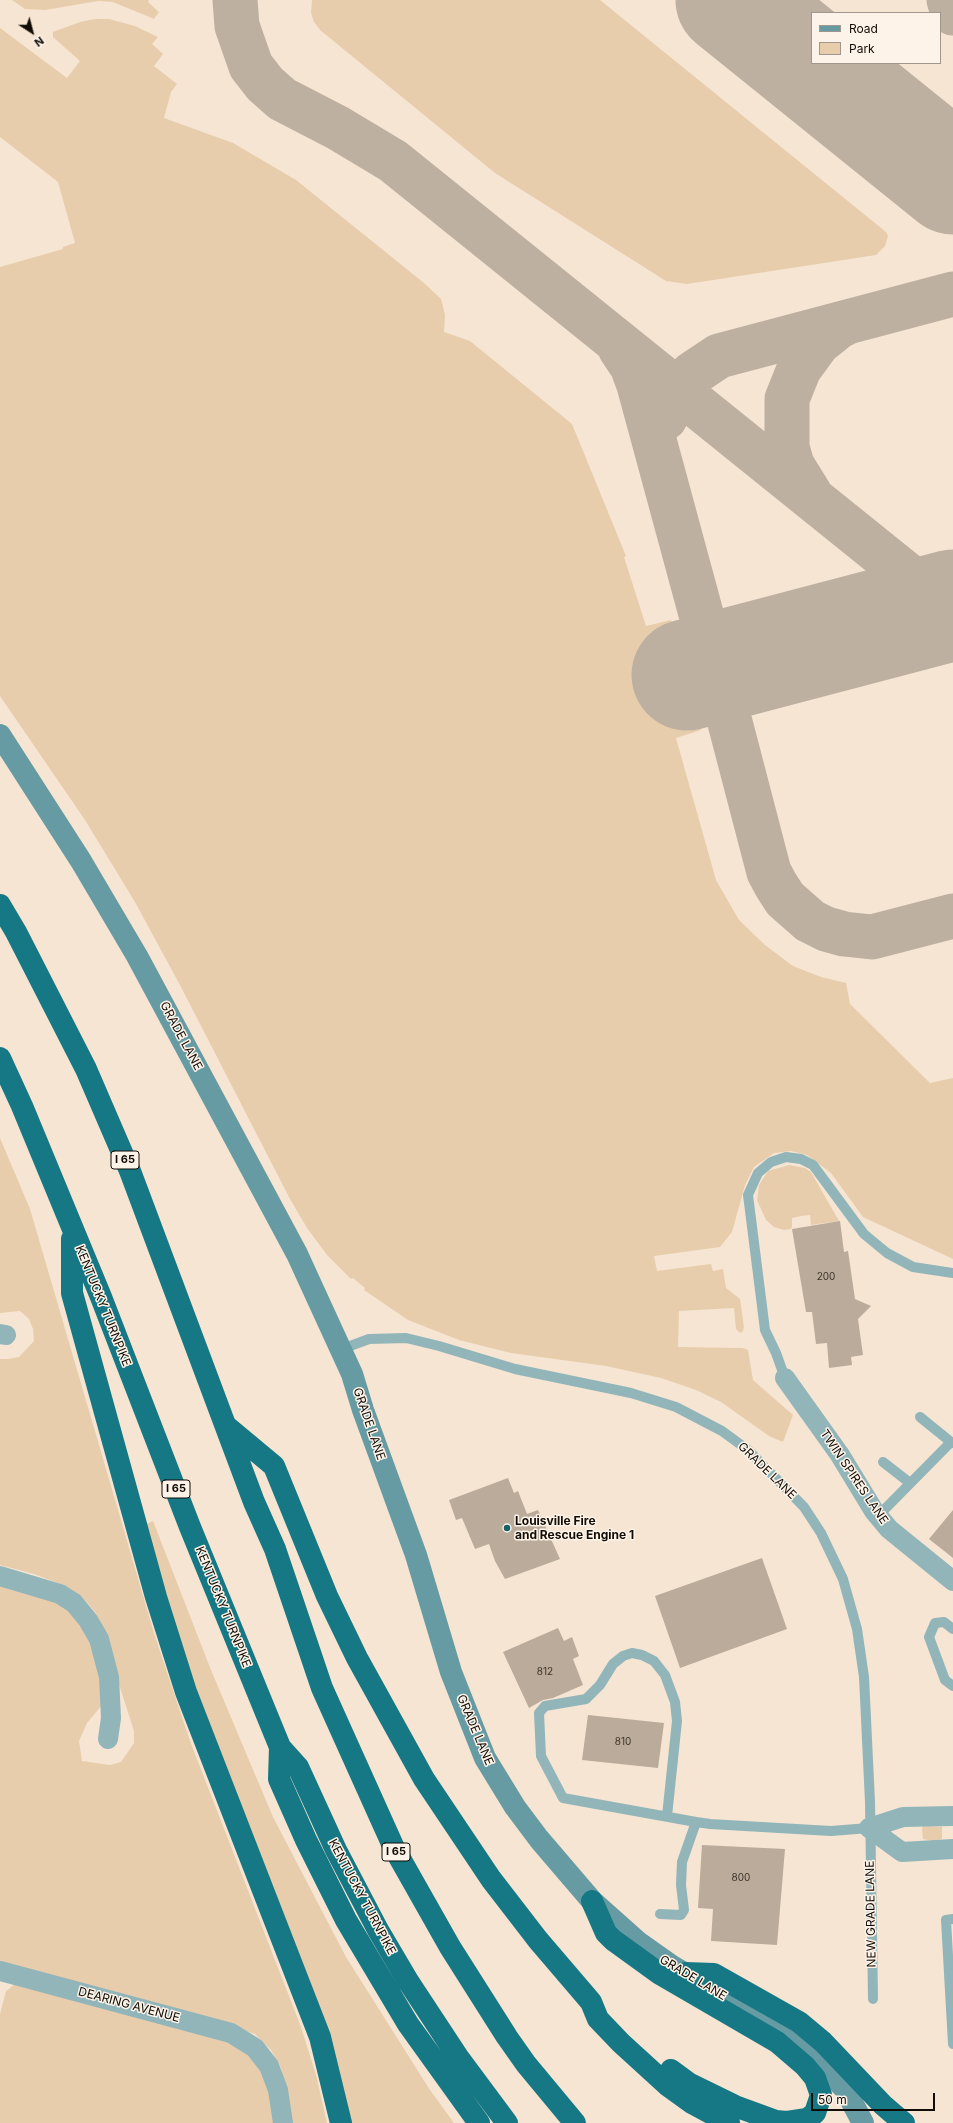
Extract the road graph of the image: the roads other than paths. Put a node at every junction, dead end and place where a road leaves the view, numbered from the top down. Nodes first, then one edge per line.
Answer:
1 (0, 734) edge
2 (0, 905) edge
3 (0, 1058) edge
4 (72, 1232) junction
5 (953, 1273) edge
6 (342, 1349) junction
7 (785, 1378) joint
8 (920, 1417) dead end
9 (225, 1426) junction
10 (952, 1442) edge
11 (883, 1462) dead end
12 (910, 1483) junction
13 (878, 1516) junction
14 (0, 1576) edge
15 (953, 1581) edge
16 (953, 1629) edge
17 (953, 1686) edge
18 (108, 1739) dead end
19 (280, 1747) junction
20 (667, 1816) junction
21 (953, 1816) edge
22 (696, 1822) junction
23 (869, 1828) junction
24 (953, 1849) edge
25 (592, 1902) junction
26 (660, 1914) dead end
27 (953, 1919) edge
28 (685, 1973) junction
29 (1, 1974) edge
30 (873, 1999) dead end
31 (591, 2002) junction
32 (953, 2044) edge
33 (283, 2123) edge
34 (341, 2123) edge
35 (479, 2123) edge
36 (508, 2123) edge
37 (576, 2123) edge
38 (729, 2123) edge
39 (863, 2123) edge
40 (904, 2123) edge

1 - 6 main road, GRADE LANE
2 - 9 highway, I 65
3 - 4 highway, KENTUCKY TURNPIKE / I 65
4 - 19 highway, KENTUCKY TURNPIKE / I 65
4 - 34 highway
5 - 7 lane
6 - 23 lane, GRADE LANE
6 - 25 main road, GRADE LANE
7 - 13 street, TWIN SPIRES LANE
8 - 10 lane
9 - 31 highway
9 - 37 highway, I 65
10 - 12 lane
11 - 12 lane
12 - 13 lane
13 - 15 street, TWIN SPIRES LANE
14 - 18 street
16 - 17 lane
19 - 35 highway
19 - 36 highway, KENTUCKY TURNPIKE / I 65
20 - 20 lane
20 - 22 lane
21 - 23 street
22 - 23 lane
22 - 26 lane
23 - 24 street
23 - 30 lane, NEW GRADE LANE
25 - 28 main road, GRADE LANE
25 - 31 highway
27 - 32 lane
28 - 39 main road, GRADE LANE
28 - 40 highway
29 - 33 street, DEARING AVENUE
31 - 38 highway

